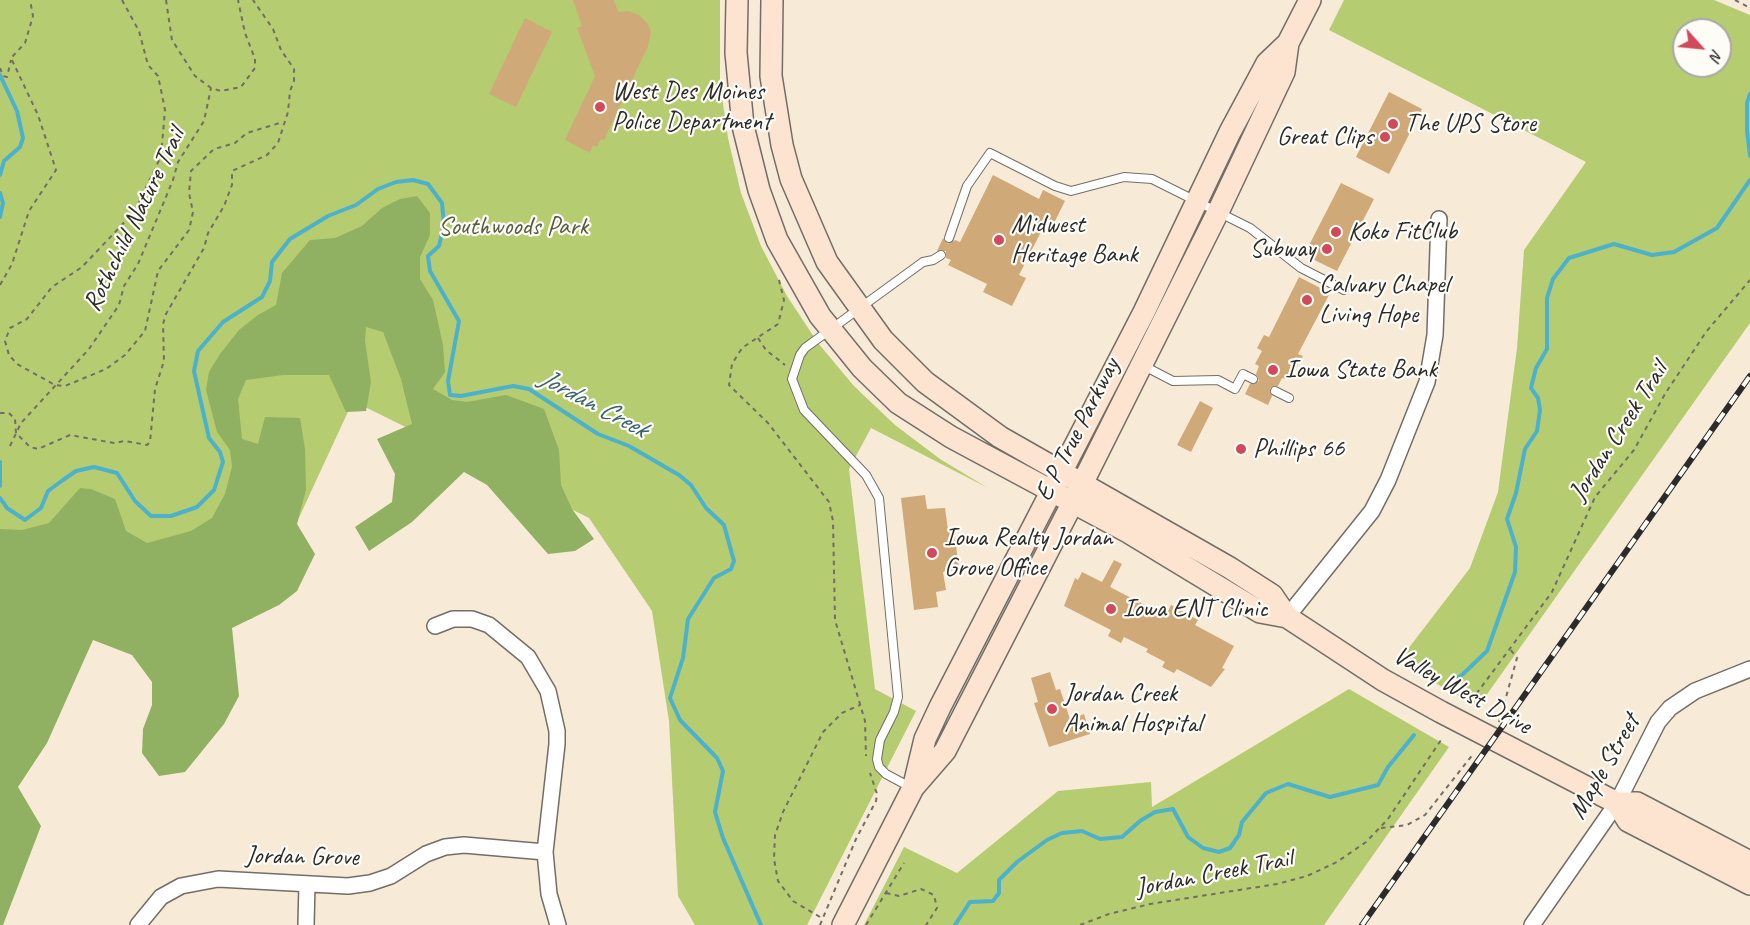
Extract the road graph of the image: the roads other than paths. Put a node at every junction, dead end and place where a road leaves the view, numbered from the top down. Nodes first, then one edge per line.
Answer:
1 (737, 0) edge
2 (772, 0) edge
3 (1310, 0) edge
4 (1288, 43) junction
5 (1196, 201) junction
6 (1218, 212) junction
7 (1439, 219) dead end
8 (950, 238) dead end
9 (941, 255) dead end
10 (1344, 290) dead end
11 (858, 308) junction
12 (830, 330) junction
13 (1141, 365) junction
14 (1253, 379) dead end
15 (1275, 391) dead end
16 (1289, 398) dead end
17 (1062, 473) junction
18 (1081, 484) junction
19 (1049, 492) junction
20 (1072, 504) junction
21 (1287, 618) junction
22 (435, 626) dead end
23 (1750, 669) edge
24 (913, 788) junction
25 (1617, 803) junction
26 (545, 852) junction
27 (1750, 862) edge
28 (307, 884) junction
29 (1750, 884) edge
30 (138, 925) edge
31 (306, 925) edge
32 (558, 925) edge
33 (843, 925) edge
34 (1532, 925) edge

1 - 12 main road, Valley West Drive
2 - 11 main road, Valley West Drive
3 - 4 main road, E P True Parkway
4 - 5 main road, E P True Parkway
4 - 6 main road, E P True Parkway
5 - 6 lane
5 - 8 lane
5 - 17 main road, E P True Parkway
6 - 10 lane
6 - 13 main road, E P True Parkway
7 - 21 street
9 - 11 lane
11 - 12 lane
11 - 17 main road, Valley West Drive
12 - 19 main road, Valley West Drive
12 - 24 lane
13 - 14 lane
13 - 18 main road, E P True Parkway
15 - 16 lane
17 - 18 main road, Valley West Drive
17 - 19 main road, E P True Parkway
18 - 20 main road, E P True Parkway
18 - 21 main road, Valley West Drive
19 - 20 main road, Valley West Drive
19 - 24 main road, E P True Parkway
20 - 21 main road, Valley West Drive
20 - 24 main road, E P True Parkway
21 - 25 main road, Valley West Drive
22 - 26 street
23 - 25 street, Maple Street
24 - 33 main road
25 - 27 main road, Valley West Drive
25 - 29 main road, Valley West Drive
25 - 34 street, Maple Street
26 - 28 street, Jordan Grove
26 - 32 street
28 - 30 street, Jordan Grove
28 - 31 street

